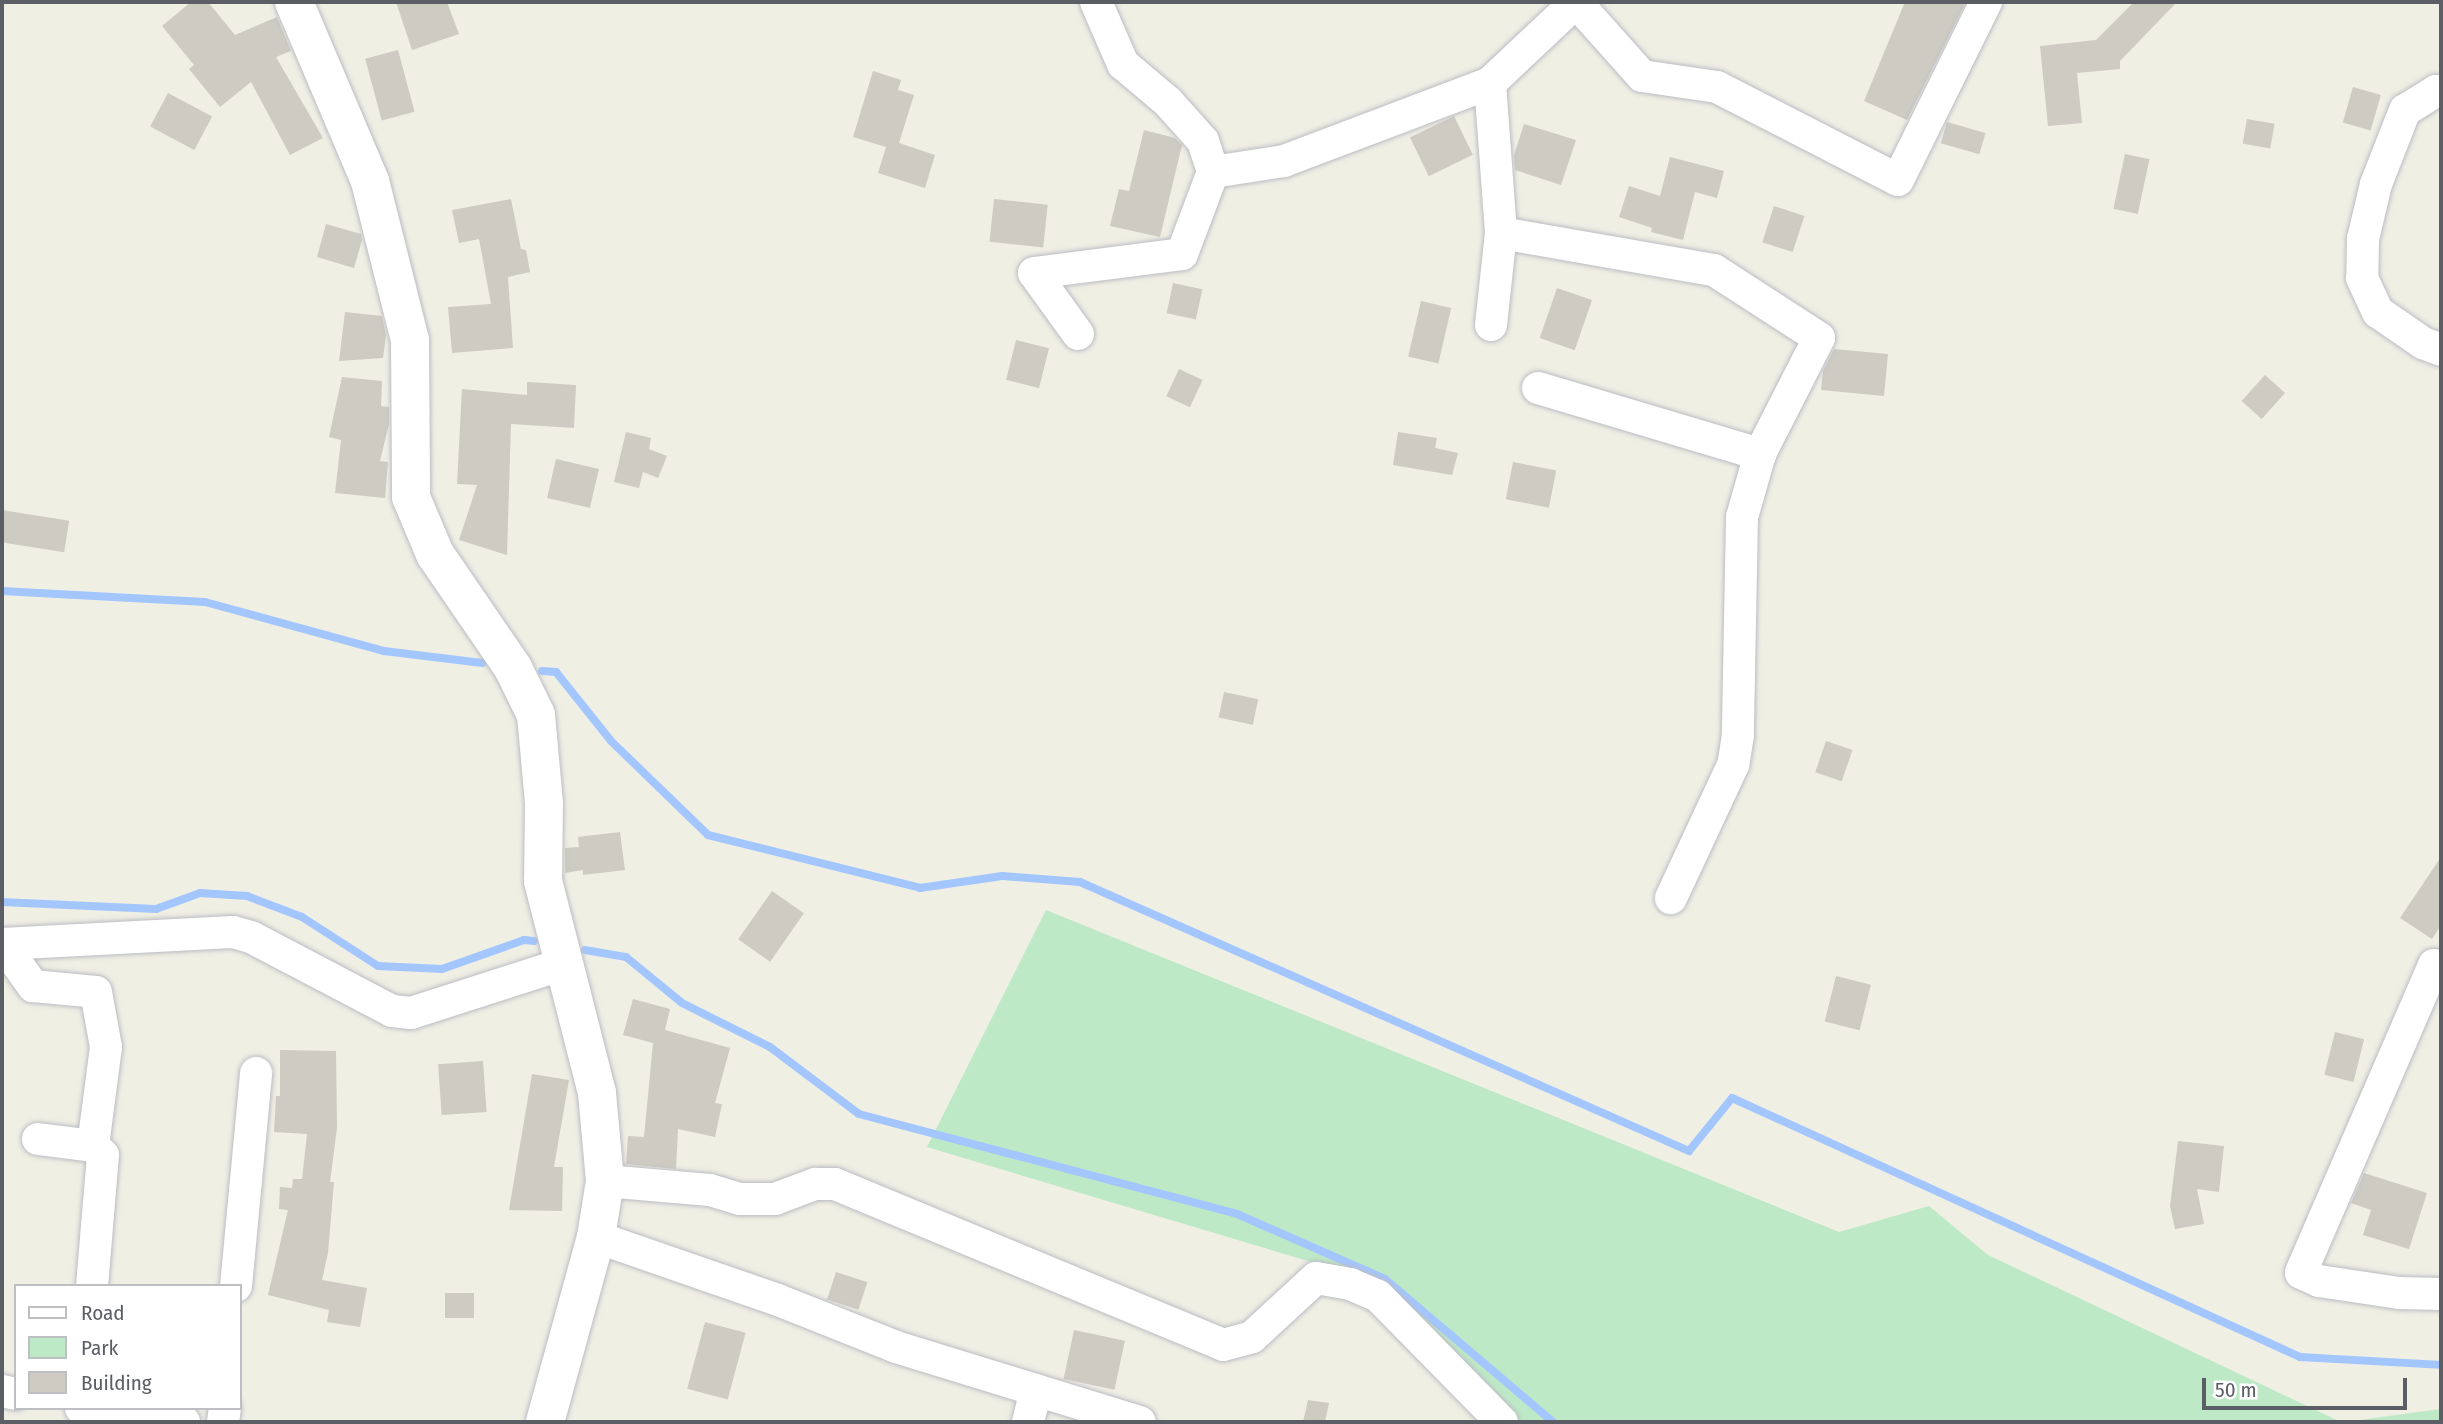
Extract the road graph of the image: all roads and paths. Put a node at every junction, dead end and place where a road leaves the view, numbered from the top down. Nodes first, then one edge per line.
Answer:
1 (294, 2) edge
2 (1096, 2) edge
3 (1576, 2) edge
4 (1986, 2) edge
5 (1490, 83) junction
6 (2441, 90) edge
7 (1213, 172) junction
8 (1501, 233) junction
9 (1491, 325) dead end
10 (1078, 334) dead end
11 (2441, 350) edge
12 (1538, 388) dead end
13 (1760, 454) junction
14 (1671, 898) dead end
15 (3, 944) edge
16 (564, 964) junction
17 (2434, 965) dead end
18 (256, 1073) dead end
19 (38, 1139) dead end
20 (93, 1146) junction
21 (605, 1181) junction
22 (596, 1237) junction
23 (92, 1284) edge
24 (236, 1284) edge
25 (2441, 1294) edge
26 (1036, 1390) junction
27 (96, 1410) edge
28 (539, 1421) edge
29 (184, 1422) edge
30 (1028, 1422) edge
31 (1140, 1422) edge
32 (1502, 1422) edge

1 - 16 street
2 - 7 street
3 - 4 street
3 - 5 street
5 - 7 street
5 - 8 street
6 - 11 street
7 - 10 street
8 - 9 street
8 - 13 street
12 - 13 street
13 - 14 street
15 - 16 street
15 - 20 street
16 - 21 street
17 - 25 street
18 - 24 street
19 - 20 street
20 - 23 street
21 - 22 street
21 - 32 street
22 - 26 street
22 - 28 street
26 - 30 street
26 - 31 street
27 - 29 street

